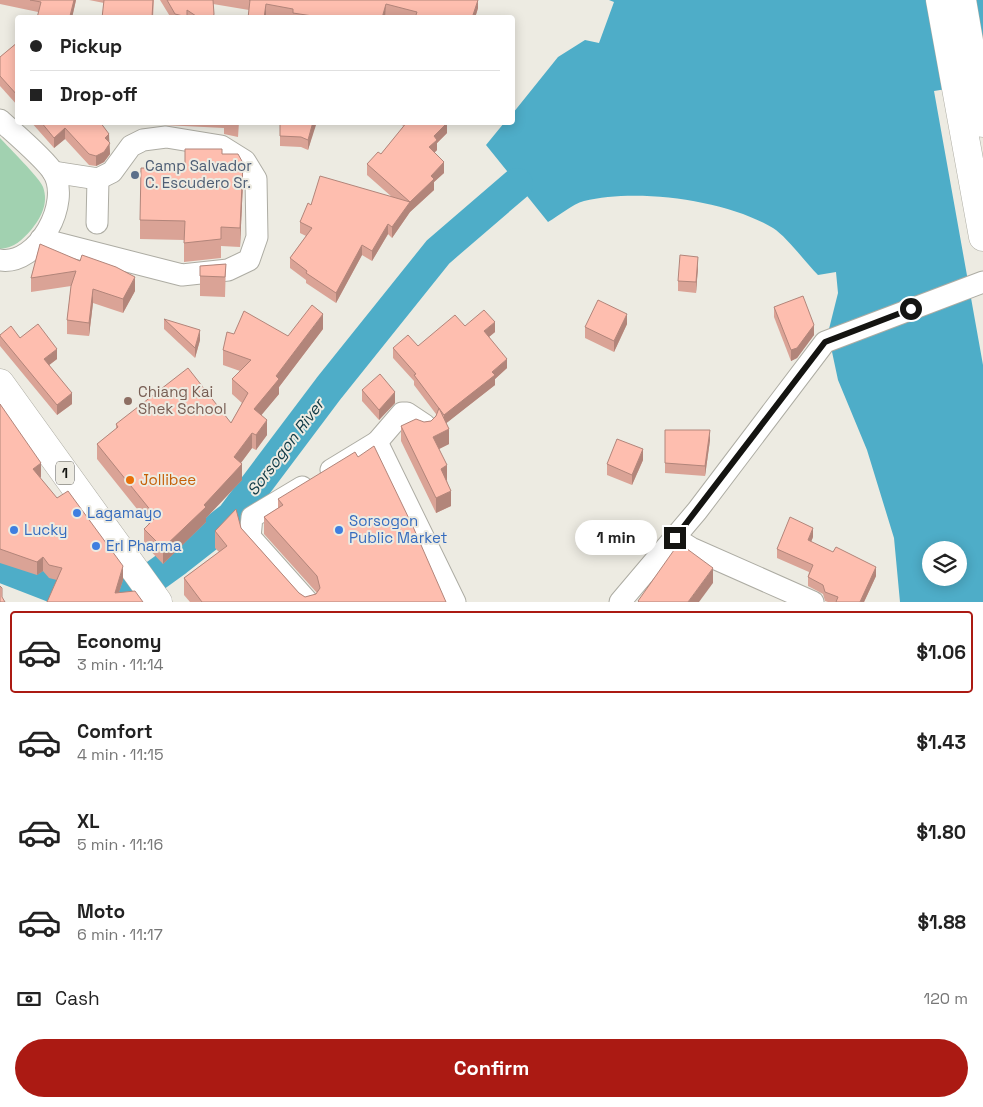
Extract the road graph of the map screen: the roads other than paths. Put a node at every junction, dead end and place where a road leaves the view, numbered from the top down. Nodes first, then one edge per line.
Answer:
1 (940, 0) edge
2 (962, 0) edge
3 (967, 94) junction
4 (0, 120) edge
5 (983, 123) edge
6 (166, 130) edge
7 (53, 172) junction
8 (98, 179) junction
9 (97, 223) dead end
10 (983, 237) edge
11 (41, 239) junction
12 (0, 260) edge
13 (981, 282) edge
14 (0, 383) edge
15 (425, 425) edge
16 (377, 442) junction
17 (675, 538) junction
18 (158, 602) edge
19 (308, 602) edge
20 (455, 602) edge
21 (620, 602) edge
22 (813, 602) edge

1 - 3 main road
2 - 3 main road
3 - 5 main road
3 - 10 main road
4 - 7 street
6 - 8 street
6 - 11 street
7 - 8 street
7 - 11 street
8 - 9 street
11 - 12 street
13 - 17 street
14 - 18 main road, 1
15 - 16 street
16 - 19 street
16 - 20 street
17 - 21 street
17 - 22 street

